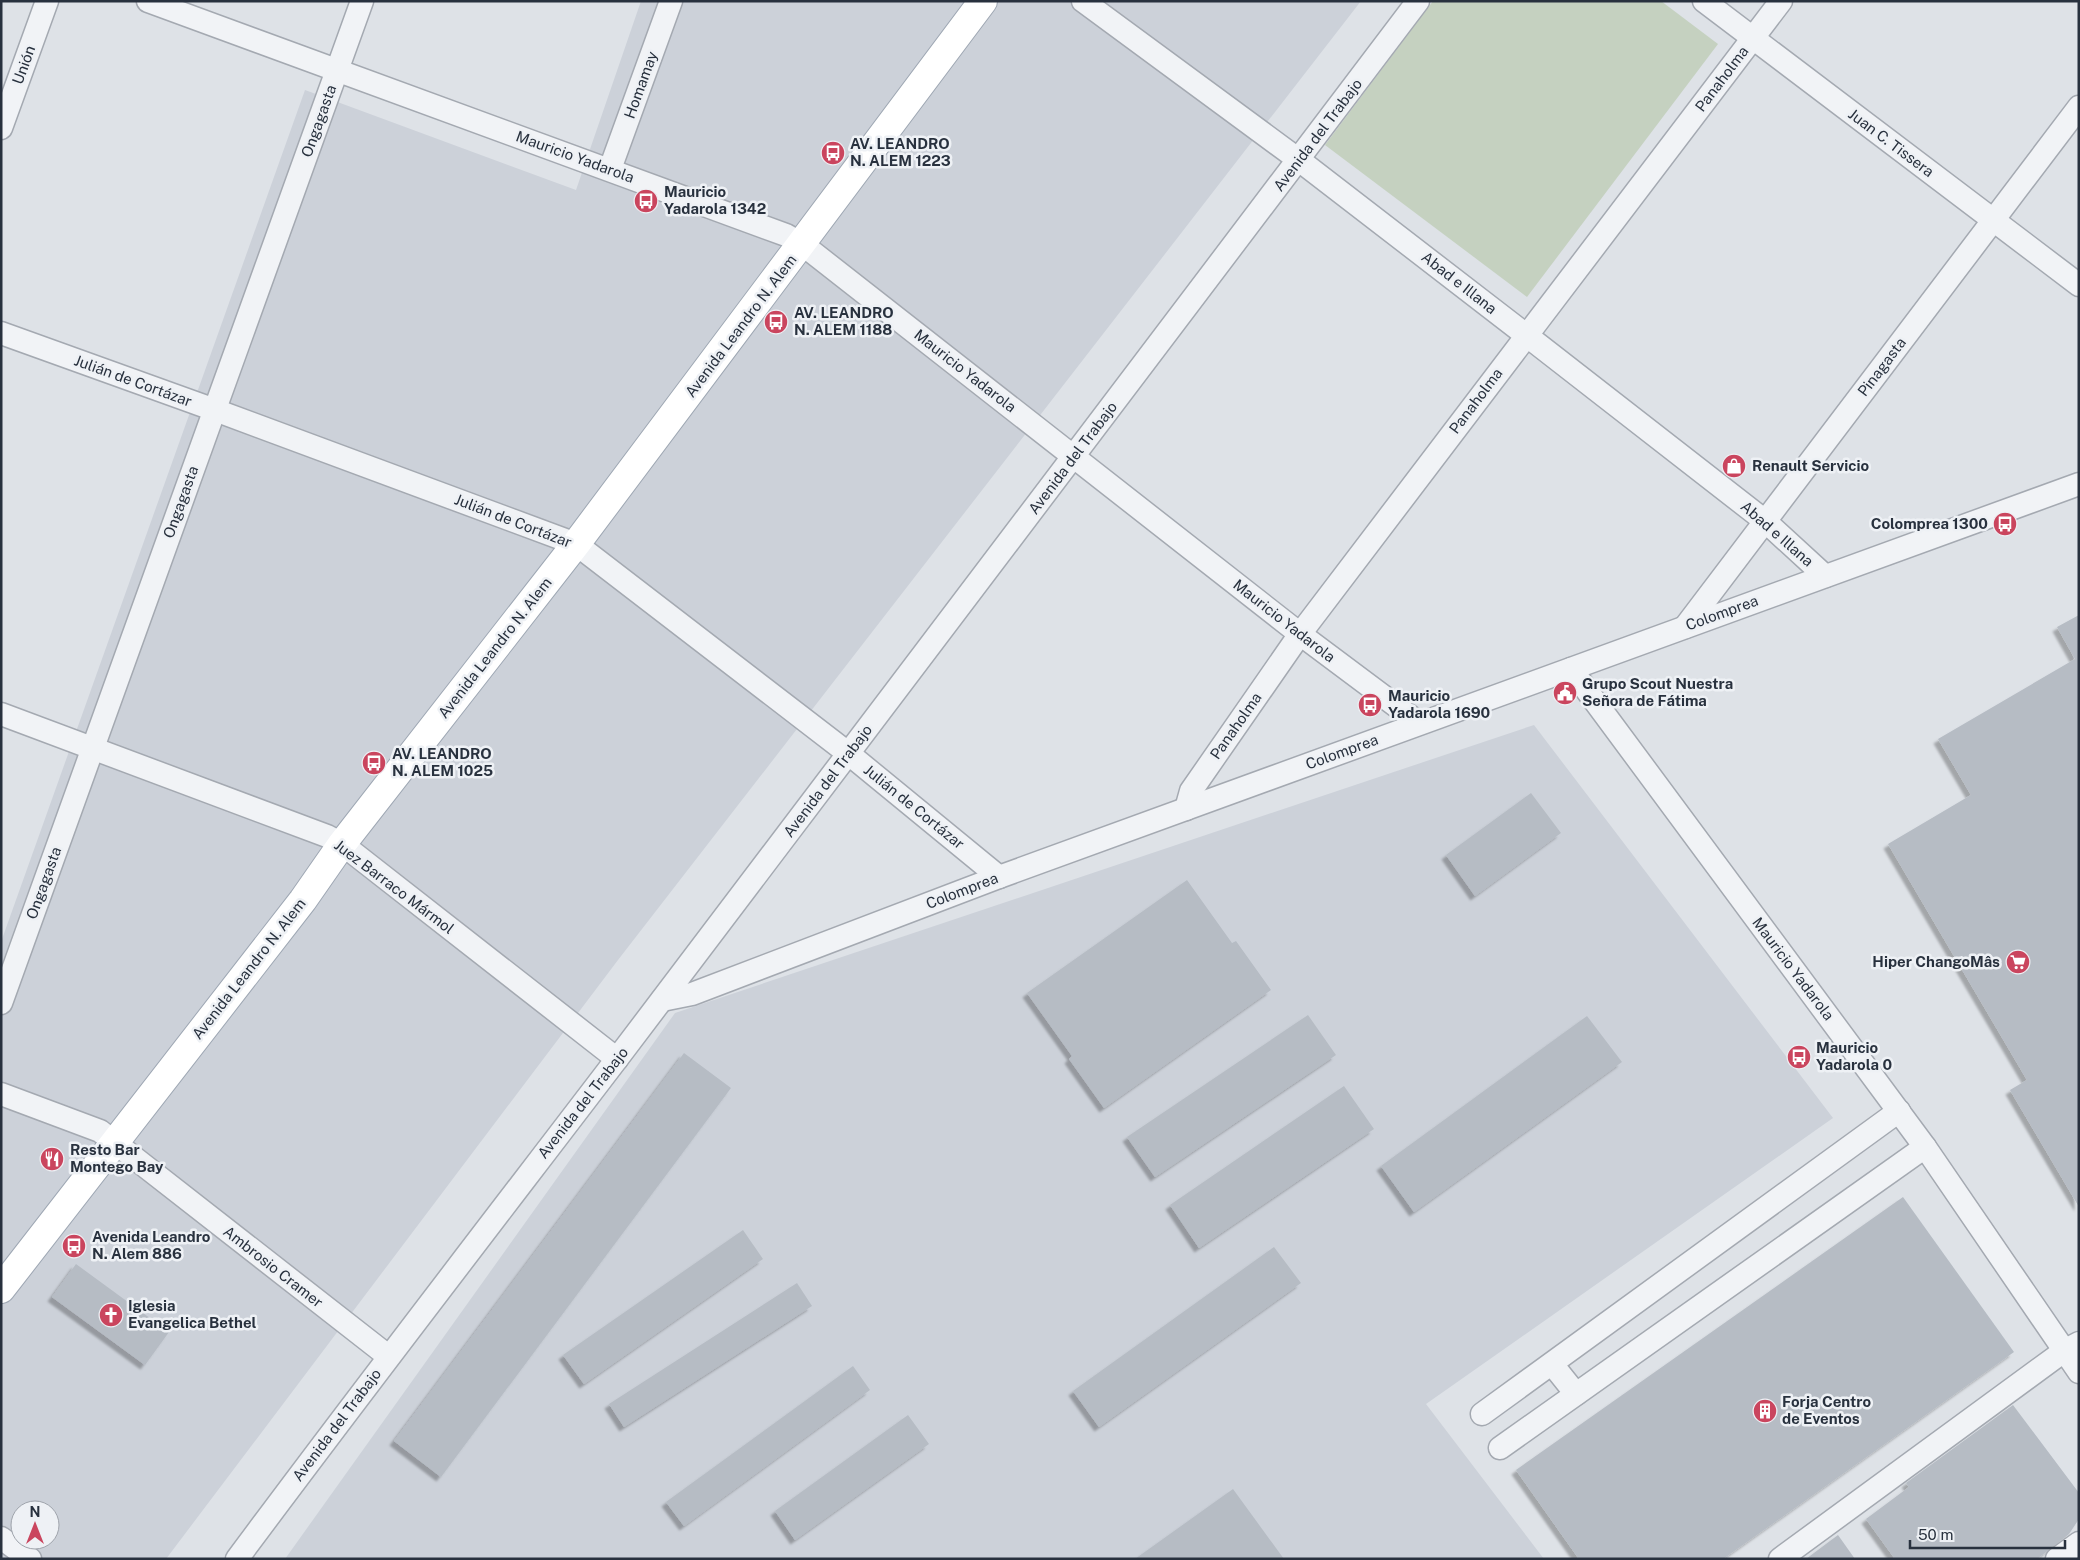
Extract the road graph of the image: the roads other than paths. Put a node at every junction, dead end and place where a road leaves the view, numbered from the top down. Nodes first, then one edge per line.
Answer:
1 (48, 1) edge
2 (148, 1) edge
3 (362, 1) edge
4 (671, 1) edge
5 (983, 1) edge
6 (1084, 1) edge
7 (1418, 1) edge
8 (1704, 1) edge
9 (1781, 1) edge
10 (1753, 39) junction
11 (338, 70) junction
12 (2079, 107) edge
13 (1, 128) edge
14 (1299, 160) junction
15 (610, 170) junction
16 (1993, 220) junction
17 (802, 244) junction
18 (2079, 285) edge
19 (1, 333) edge
20 (1526, 335) junction
21 (215, 410) junction
22 (1074, 457) junction
23 (2079, 484) edge
24 (1765, 521) junction
25 (576, 544) junction
26 (1825, 576) junction
27 (1685, 627) junction
28 (1300, 634) junction
29 (1571, 669) junction
30 (1, 714) edge
31 (1419, 723) junction
32 (92, 747) junction
33 (848, 754) junction
34 (1186, 809) junction
35 (342, 844) junction
36 (999, 877) junction
37 (662, 1000) junction
38 (1, 1003) edge
39 (617, 1059) junction
40 (1, 1094) edge
41 (1899, 1111) junction
42 (114, 1142) junction
43 (1925, 1147) junction
44 (1, 1289) edge
45 (2072, 1347) edge
46 (388, 1356) junction
47 (1552, 1364) junction
48 (2079, 1372) edge
49 (1576, 1394) junction
50 (1482, 1414) dead end
51 (1500, 1448) dead end
52 (1, 1538) edge
53 (2079, 1543) edge
54 (30, 1559) edge
55 (236, 1559) edge
56 (1780, 1559) edge
57 (2057, 1559) edge

1 - 13 street, Unión
2 - 11 street, Mauricio Yadarola
3 - 11 street, Ongagasta
4 - 15 street, Homamay
5 - 17 main road, Avenida Leandro N. Alem
6 - 14 street, Abad e Illana
7 - 14 street, Avenida del Trabajo
8 - 10 street, Juan C. Tissera
9 - 10 street, Panaholma
10 - 16 street, Juan C. Tissera
10 - 20 street, Panaholma
11 - 15 street, Mauricio Yadarola
11 - 21 street, Ongagasta
12 - 16 street, Pinagasta
14 - 20 street, Abad e Illana
14 - 22 street, Avenida del Trabajo
15 - 17 street, Mauricio Yadarola
16 - 18 street, Juan C. Tissera
16 - 24 street, Pinagasta
17 - 22 street, Mauricio Yadarola
17 - 25 main road, Avenida Leandro N. Alem
19 - 21 street, Julián de Cortázar
20 - 24 street, Abad e Illana
20 - 28 street, Panaholma
21 - 25 street, Julián de Cortázar
21 - 32 street, Ongagasta
22 - 28 street, Mauricio Yadarola
22 - 33 street, Avenida del Trabajo
23 - 26 street, Colomprea
24 - 26 street, Abad e Illana
24 - 27 street, Pinagasta
25 - 33 street, Julián de Cortázar
25 - 35 main road, Avenida Leandro N. Alem
26 - 27 street, Colomprea
27 - 29 street, Colomprea
28 - 31 street, Mauricio Yadarola
28 - 34 street, Panaholma
29 - 31 street, Colomprea
29 - 41 street, Mauricio Yadarola
30 - 32 street, Juez Barraco Mármol
31 - 34 street, Colomprea
32 - 35 street, Juez Barraco Mármol
32 - 38 street, Ongagasta
33 - 36 street, Julián de Cortázar
33 - 37 street, Avenida del Trabajo
34 - 36 street, Colomprea
35 - 39 street, Juez Barraco Mármol
35 - 42 main road, Avenida Leandro N. Alem
36 - 37 street, Colomprea
37 - 39 street, Avenida del Trabajo
39 - 46 street, Avenida del Trabajo
40 - 42 street, Ambrosio Cramer
41 - 43 street, Mauricio Yadarola
41 - 47 street
42 - 44 main road, Avenida Leandro N. Alem
42 - 46 street, Ambrosio Cramer
43 - 45 street, Mauricio Yadarola
43 - 49 street
45 - 48 street, Mauricio Yadarola
45 - 56 street
46 - 55 street, Avenida del Trabajo
47 - 49 street
47 - 50 street
49 - 51 street
52 - 54 street
53 - 57 street

